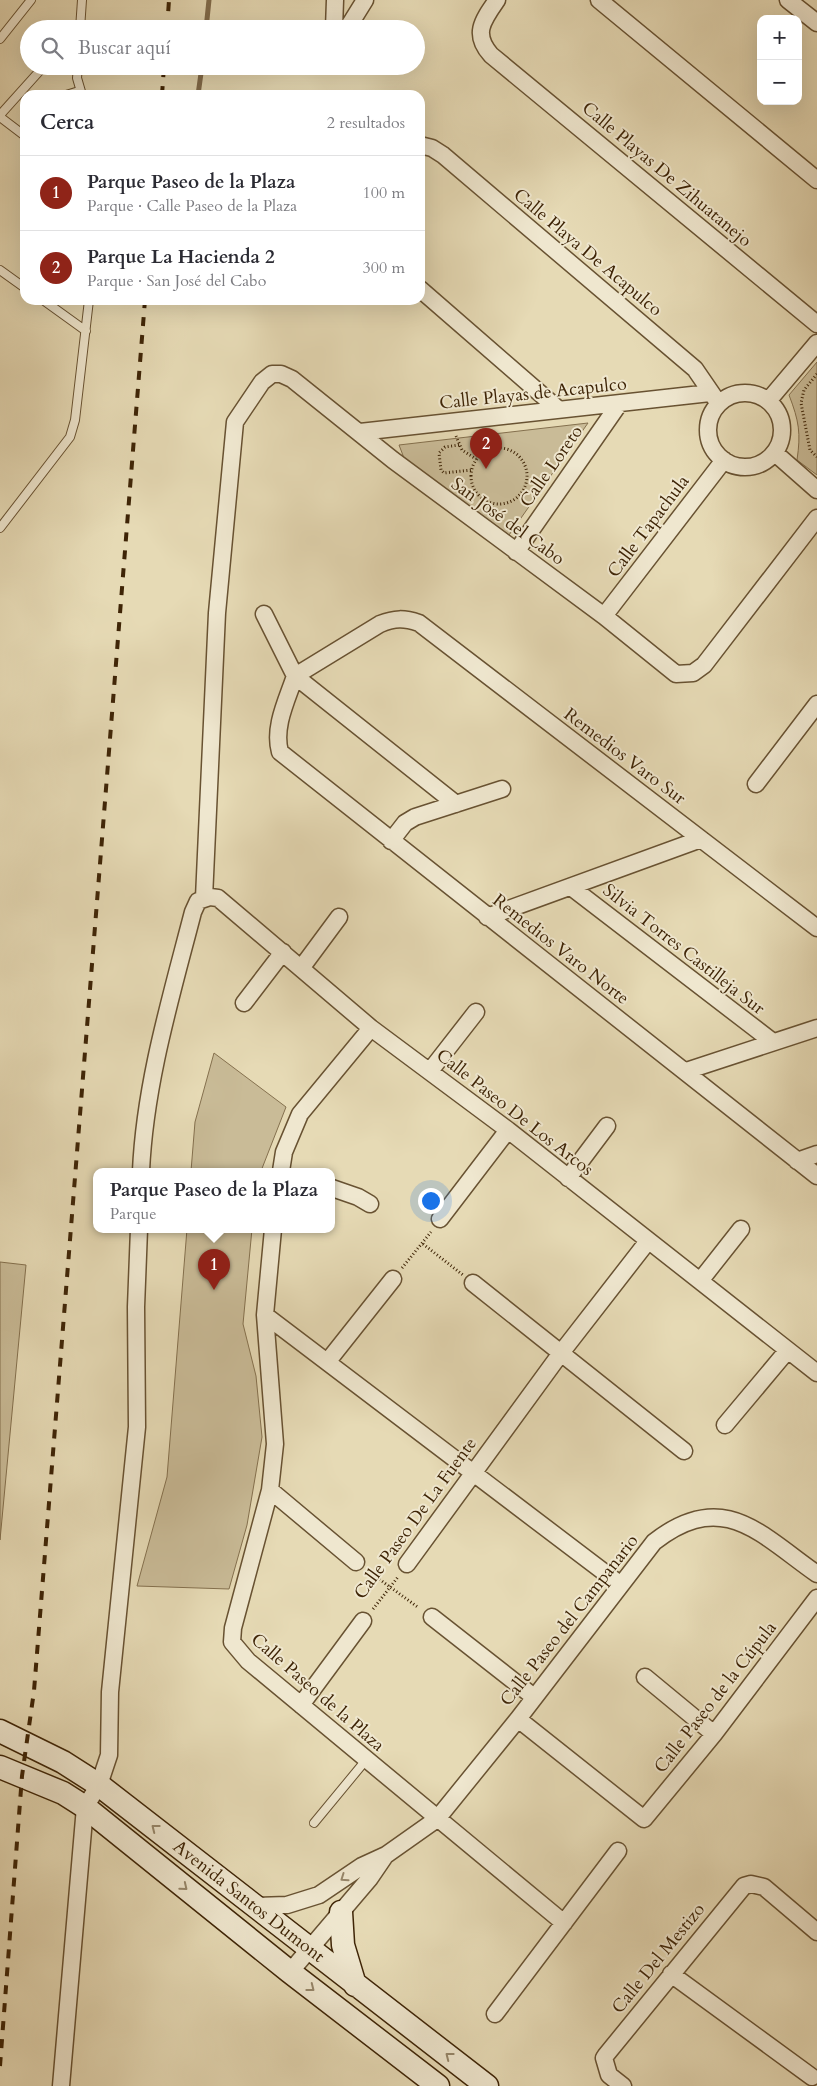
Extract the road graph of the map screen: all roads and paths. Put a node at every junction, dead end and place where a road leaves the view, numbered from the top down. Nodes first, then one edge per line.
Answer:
1 (31, 0) edge
2 (82, 0) edge
3 (335, 0) edge
4 (365, 0) edge
5 (497, 0) edge
6 (599, 0) edge
7 (788, 0) edge
8 (80, 20) edge
9 (334, 20) edge
10 (353, 20) edge
11 (817, 23) edge
12 (0, 39) edge
13 (36, 75) edge
14 (79, 75) edge
15 (23, 90) edge
16 (81, 90) edge
17 (20, 93) edge
18 (0, 116) edge
19 (20, 132) edge
20 (425, 146) edge
21 (817, 180) edge
22 (0, 270) edge
23 (20, 284) edge
24 (425, 293) edge
25 (50, 305) edge
26 (89, 305) edge
27 (817, 324) edge
28 (86, 331) junction
29 (817, 343) edge
30 (817, 374) edge
31 (714, 399) junction
32 (768, 401) junction
33 (619, 404) junction
34 (558, 409) junction
35 (360, 432) junction
36 (456, 434) dead end
37 (459, 446) junction
38 (774, 453) junction
39 (817, 457) edge
40 (476, 459) junction
41 (724, 460) junction
42 (471, 470) junction
43 (817, 490) edge
44 (817, 518) edge
45 (0, 528) edge
46 (516, 552) junction
47 (264, 614) dead end
48 (604, 616) junction
49 (295, 676) junction
50 (817, 704) edge
51 (756, 784) dead end
52 (502, 789) dead end
53 (456, 804) junction
54 (701, 839) junction
55 (391, 841) junction
56 (571, 887) junction
57 (204, 898) junction
58 (339, 917) dead end
59 (487, 917) junction
60 (817, 928) edge
61 (283, 952) junction
62 (302, 967) junction
63 (244, 1003) dead end
64 (476, 1012) dead end
65 (371, 1028) junction
66 (817, 1028) edge
67 (773, 1042) junction
68 (686, 1071) junction
69 (430, 1072) junction
70 (607, 1126) dead end
71 (508, 1130) junction
72 (817, 1154) edge
73 (797, 1161) junction
74 (141, 1168) edge
75 (281, 1168) edge
76 (817, 1176) edge
77 (568, 1178) junction
78 (335, 1189) edge
79 (370, 1204) dead end
80 (440, 1219) joint
81 (741, 1229) dead end
82 (139, 1233) edge
83 (273, 1233) edge
84 (648, 1241) junction
85 (423, 1244) junction
86 (393, 1279) joint
87 (700, 1281) junction
88 (473, 1283) joint
89 (265, 1315) junction
90 (787, 1351) junction
91 (561, 1353) junction
92 (328, 1361) junction
93 (817, 1373) edge
94 (725, 1424) dead end
95 (684, 1452) dead end
96 (473, 1472) junction
97 (270, 1490) junction
98 (356, 1562) joint
99 (407, 1564) joint
100 (817, 1574) edge
101 (621, 1585) junction
102 (390, 1588) junction
103 (817, 1598) edge
104 (432, 1617) joint
105 (363, 1621) joint
106 (645, 1677) dead end
107 (534, 1697) junction
108 (301, 1706) junction
109 (518, 1719) junction
110 (0, 1731) edge
111 (714, 1734) junction
112 (366, 1760) junction
113 (0, 1767) edge
114 (99, 1785) junction
115 (85, 1807) junction
116 (437, 1819) junction
117 (314, 1823) dead end
118 (618, 1851) dead end
119 (386, 1855) junction
120 (256, 1906) junction
121 (341, 1912) junction
122 (564, 1923) junction
123 (817, 1932) edge
124 (310, 1948) junction
125 (290, 1972) junction
126 (670, 1974) junction
127 (355, 1985) junction
128 (495, 2014) dead end
129 (812, 2077) dead end
130 (61, 2086) edge
131 (438, 2086) edge
132 (487, 2086) edge
133 (624, 2086) edge

1 - 12 lane
2 - 8 lane
3 - 9 street
4 - 10 street
5 - 27 street, Calle Playas De Zihuatanejo
6 - 21 street
7 - 11 street
13 - 15 lane
14 - 16 lane
17 - 18 lane
18 - 19 lane
20 - 31 street, Calle Playa De Acapulco
22 - 23 lane
24 - 34 street
25 - 28 lane
26 - 28 lane
28 - 45 lane
29 - 32 street
30 - 39 path
31 - 32 street
31 - 33 street, Calle Playas de Acapulco
31 - 41 street
32 - 38 street
33 - 34 street, Calle Playas de Acapulco
33 - 46 street, Calle Loreto
34 - 35 street, Calle Playas de Acapulco
35 - 46 street, San José del Cabo
35 - 57 street, San José del Cabo
36 - 37 path
37 - 40 path
37 - 42 path
38 - 41 street
38 - 43 street
40 - 42 path
40 - 42 path
41 - 48 street, Calle Tapachula
44 - 48 street, San José del Cabo
46 - 48 street, San José del Cabo
47 - 49 street
49 - 53 street
49 - 54 street, Remedios Varo Sur
49 - 55 street, Remedios Varo Norte
50 - 51 street
52 - 53 street
53 - 55 street
54 - 56 street
54 - 60 street, Remedios Varo Sur
55 - 59 street, Remedios Varo Norte
56 - 59 street
56 - 67 street, Silvia Torres Castilleja Sur
57 - 61 street, Calle Paseo De Los Arcos
57 - 74 street
58 - 62 street
59 - 68 street, Remedios Varo Norte
61 - 62 street, Calle Paseo De Los Arcos
61 - 63 street
62 - 65 street, Calle Paseo De Los Arcos
64 - 69 street
65 - 69 street, Calle Paseo De Los Arcos
65 - 75 street
66 - 67 street
67 - 68 street
68 - 73 street, Remedios Varo Norte
69 - 71 street, Calle Paseo De Los Arcos
70 - 77 street
71 - 77 street, Calle Paseo De Los Arcos
71 - 80 street
72 - 73 street
73 - 76 street, Remedios Varo Norte
77 - 84 street, Calle Paseo De Los Arcos
78 - 79 street
80 - 85 path
81 - 87 street
82 - 114 street
83 - 89 street, Calle Paseo de la Plaza
84 - 87 street, Calle Paseo De Los Arcos
84 - 91 street, Calle Paseo De La Fuente
85 - 86 path
85 - 88 path
86 - 92 street
87 - 90 street, Calle Paseo De Los Arcos
88 - 91 street
89 - 92 street
89 - 97 street, Calle Paseo de la Plaza
90 - 93 street, Calle Paseo De Los Arcos
90 - 94 street
91 - 95 street
91 - 96 street, Calle Paseo De La Fuente
92 - 96 street
96 - 99 street, Calle Paseo De La Fuente
96 - 101 street
97 - 98 street
97 - 108 street, Calle Paseo de la Plaza
98 - 102 path
99 - 102 path, Calle Paseo De La Fuente
100 - 101 street, Calle Paseo del Campanario
101 - 107 street, Calle Paseo del Campanario
102 - 104 path
102 - 105 path, Calle Paseo De La Fuente
103 - 111 street, Calle Paseo de la Cúpula
104 - 107 street
105 - 108 street, Calle Paseo De La Fuente
106 - 111 street
107 - 109 street, Calle Paseo del Campanario
108 - 112 street, Calle Paseo de la Plaza
109 - 111 street, Calle Paseo de la Cúpula
109 - 116 street, Calle Paseo del Campanario
110 - 114 main road, Avenida Santos Dumont
112 - 116 street, Calle Paseo de la Plaza
112 - 117 lane
113 - 115 main road, Avenida Santos Dumont
114 - 115 street
120 -> 114 main road, Avenida Santos Dumont
115 -> 125 main road, Avenida Santos Dumont
115 - 130 street
116 - 119 street, Calle Paseo del Campanario
116 - 122 street, Calle Paseo de la Plaza
118 - 122 street
119 -> 120 street
119 - 121 street
120 - 124 main road, Avenida Santos Dumont
121 - 124 street
121 - 127 main road
122 - 128 street
123 - 126 street, Calle Del Mestizo
124 - 125 street
124 - 127 main road, Avenida Santos Dumont
125 -> 131 main road, Avenida Santos Dumont
126 - 129 street
126 - 133 street, Calle Del Mestizo
132 -> 127 main road, Avenida Santos Dumont

